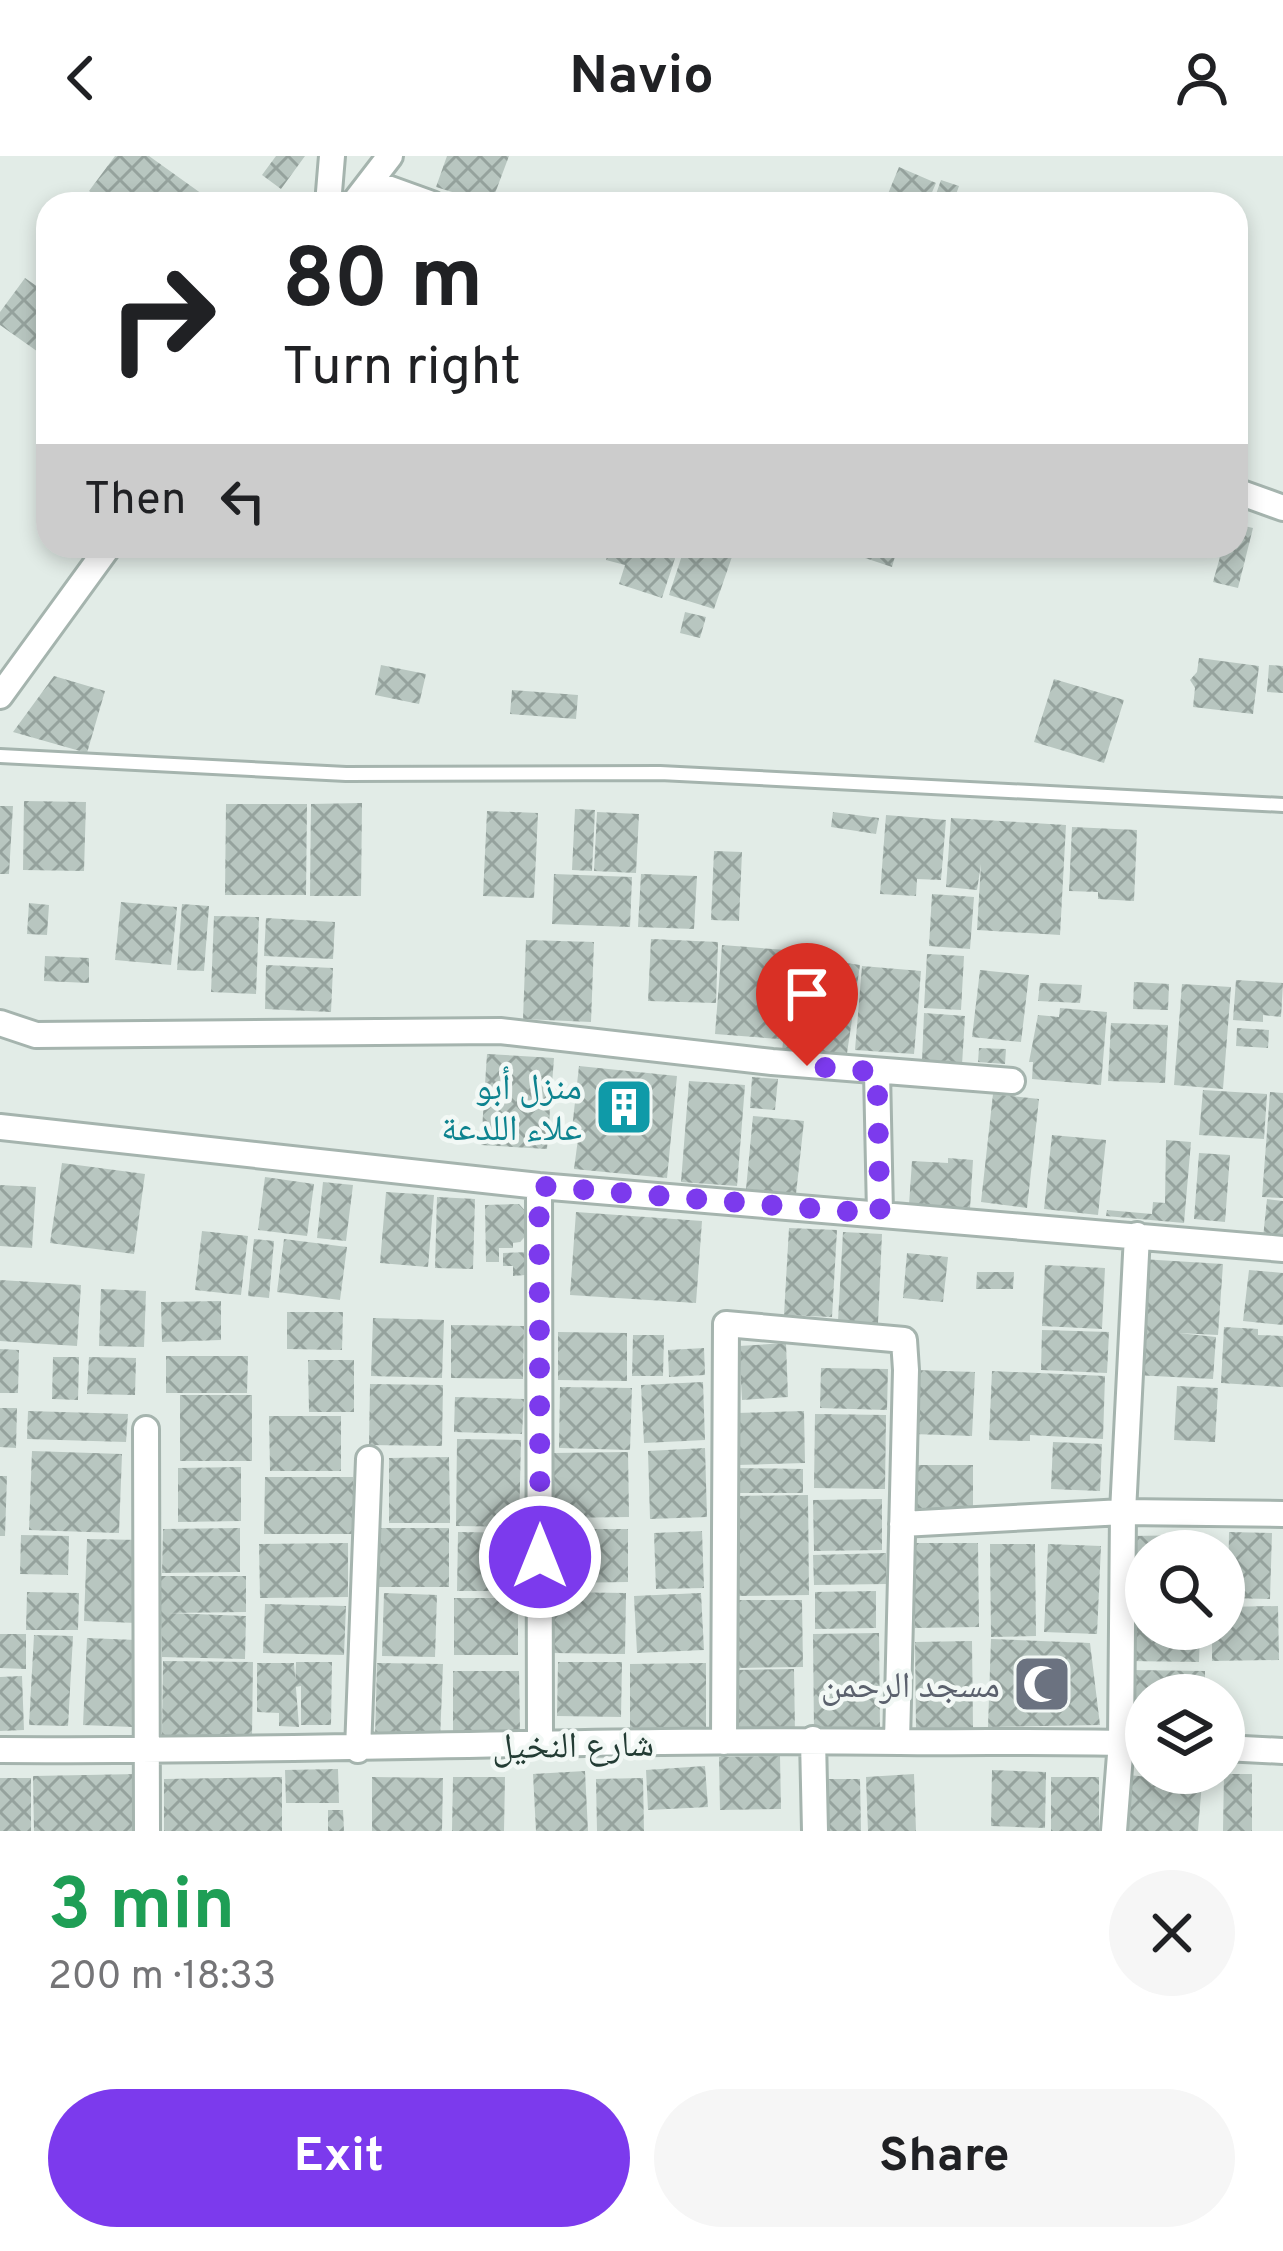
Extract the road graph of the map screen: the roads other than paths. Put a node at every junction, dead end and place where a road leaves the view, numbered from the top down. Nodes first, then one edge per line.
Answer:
1 (332, 156) edge
2 (390, 156) edge
3 (370, 182) junction
4 (329, 192) edge
5 (362, 192) edge
6 (398, 192) edge
7 (1248, 495) edge
8 (1283, 508) edge
9 (100, 558) edge
10 (0, 696) edge
11 (0, 756) edge
12 (1283, 805) edge
13 (0, 1023) edge
14 (877, 1072) junction
15 (1012, 1081) dead end
16 (0, 1127) edge
17 (539, 1186) junction
18 (880, 1214) junction
19 (1137, 1235) junction
20 (1283, 1249) edge
21 (146, 1429) dead end
22 (369, 1460) dead end
23 (1123, 1512) junction
24 (1283, 1514) edge
25 (902, 1524) junction
26 (1130, 1674) edge
27 (813, 1739) junction
28 (540, 1742) junction
29 (724, 1742) junction
30 (897, 1742) junction
31 (1125, 1743) edge
32 (1245, 1749) edge
33 (0, 1750) edge
34 (358, 1750) junction
35 (1283, 1750) edge
36 (149, 1751) junction
37 (1125, 1780) edge
38 (147, 1831) edge
39 (814, 1831) edge
40 (1114, 1831) edge

1 - 4 street
2 - 3 street
3 - 5 street
3 - 6 street
7 - 8 street
9 - 10 street
11 - 12 lane
13 - 14 street
14 - 15 street
14 - 18 street
16 - 17 street
17 - 18 street
17 - 28 street
18 - 19 street
19 - 20 street
19 - 23 street
21 - 36 street
22 - 34 street
23 - 24 street
23 - 25 street
23 - 26 street
25 - 29 street
25 - 30 street
27 - 29 street, شارع النخيل
27 - 30 street, شارع النخيل
27 - 39 street
28 - 29 street, شارع النخيل
28 - 34 street, شارع النخيل
30 - 31 street, شارع النخيل
32 - 35 street
33 - 36 street, شارع النخيل
34 - 36 street, شارع النخيل
36 - 38 street
37 - 40 street

